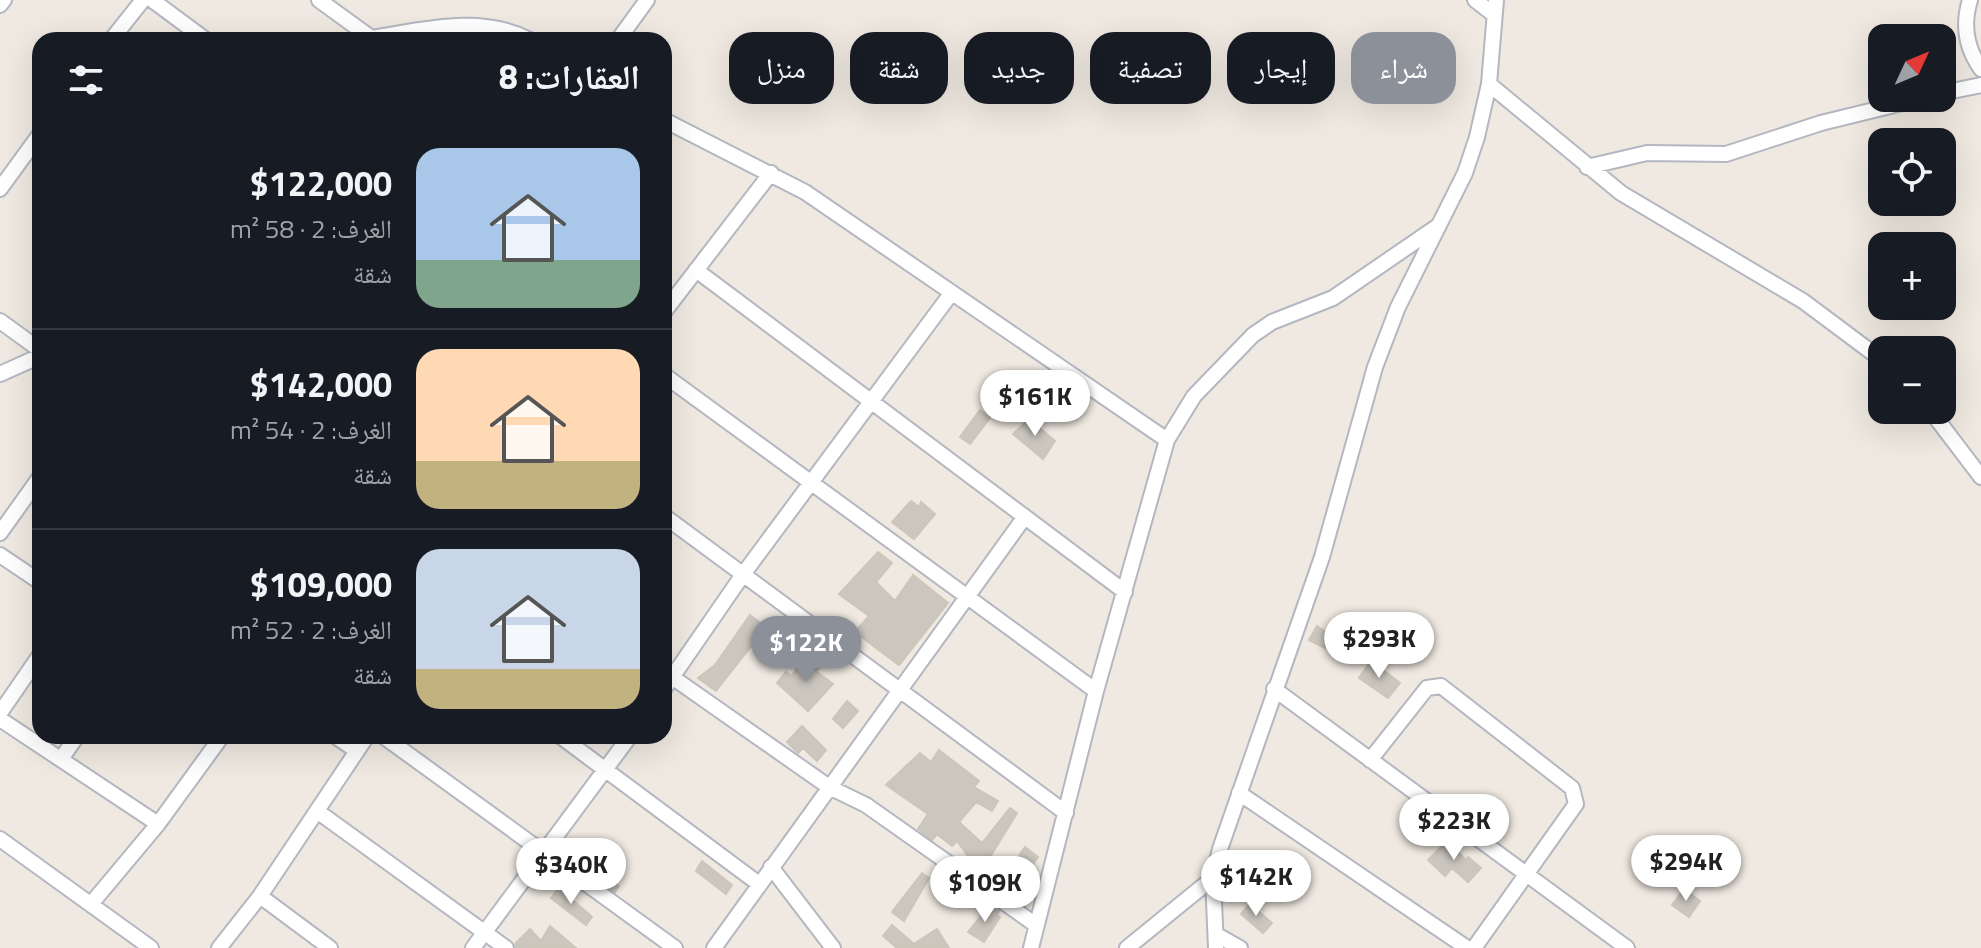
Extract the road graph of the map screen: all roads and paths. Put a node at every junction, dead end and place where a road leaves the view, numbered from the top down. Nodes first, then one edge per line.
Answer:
1 (4, 0) edge
2 (143, 0) edge
3 (152, 0) edge
4 (319, 0) edge
5 (647, 0) edge
6 (1475, 0) edge
7 (1970, 0) edge
8 (0, 5) edge
9 (1495, 7) edge
10 (117, 32) edge
11 (195, 32) edge
12 (362, 32) edge
13 (422, 32) edge
14 (509, 32) edge
15 (624, 32) edge
16 (1981, 69) edge
17 (1489, 84) junction
18 (1981, 85) edge
19 (1956, 90) edge
20 (1868, 111) edge
21 (672, 126) edge
22 (32, 144) edge
23 (1587, 167) junction
24 (771, 173) junction
25 (3, 179) edge
26 (1438, 226) junction
27 (696, 270) junction
28 (950, 295) junction
29 (672, 302) edge
30 (0, 321) edge
31 (32, 347) edge
32 (1868, 350) edge
33 (32, 357) edge
34 (0, 374) edge
35 (672, 381) edge
36 (870, 403) junction
37 (1941, 424) edge
38 (1167, 440) junction
39 (1981, 477) edge
40 (810, 483) junction
41 (32, 488) edge
42 (1024, 518) junction
43 (672, 522) edge
44 (0, 533) edge
45 (0, 555) edge
46 (744, 573) junction
47 (32, 577) edge
48 (1125, 592) junction
49 (968, 597) junction
50 (32, 667) edge
51 (672, 677) edge
52 (672, 686) edge
53 (1274, 689) junction
54 (1096, 691) junction
55 (901, 692) junction
56 (0, 716) edge
57 (32, 739) edge
58 (40, 744) edge
59 (71, 744) edge
60 (216, 744) edge
61 (347, 744) edge
62 (362, 744) edge
63 (394, 744) edge
64 (571, 744) edge
65 (624, 744) edge
66 (357, 751) junction
67 (61, 759) junction
68 (1370, 760) junction
69 (605, 769) junction
70 (829, 787) junction
71 (1239, 793) junction
72 (317, 811) junction
73 (1066, 813) junction
74 (158, 824) junction
75 (0, 839) edge
76 (543, 853) junction
77 (771, 867) junction
78 (1525, 874) junction
79 (1213, 878) junction
80 (759, 884) junction
81 (260, 896) junction
82 (91, 904) junction
83 (1036, 925) junction
84 (484, 933) junction
85 (1216, 941) edge
86 (151, 948) edge
87 (219, 948) edge
88 (330, 948) edge
89 (473, 948) edge
90 (506, 948) edge
91 (675, 948) edge
92 (714, 948) edge
93 (833, 948) edge
94 (1031, 948) edge
95 (1127, 948) edge
96 (1240, 948) edge
97 (1467, 948) edge
98 (1474, 948) edge
99 (1627, 948) edge

1 - 8 street
2 - 10 street
3 - 11 street
4 - 12 street
5 - 15 street
6 - 9 street
7 - 16 street
9 - 17 street
13 - 14 street
17 - 23 street
17 - 26 street
18 - 19 street
20 - 23 street
21 - 24 street
22 - 25 street
23 - 32 street
24 - 27 street
24 - 28 street
26 - 38 street
26 - 53 street
27 - 29 street
27 - 36 street
28 - 36 street
28 - 38 street
30 - 31 street
33 - 34 street
35 - 40 street
36 - 40 street
36 - 42 street
37 - 39 street
38 - 48 street
40 - 46 street
40 - 49 street
41 - 44 street
42 - 48 street
42 - 49 street
43 - 46 street
45 - 47 street
46 - 51 street
46 - 55 street
48 - 54 street
49 - 54 street
49 - 55 street
50 - 56 street
52 - 70 street
53 - 68 street
53 - 71 street
54 - 73 street
55 - 70 street
55 - 73 street
56 - 57 street
58 - 67 street
59 - 67 street
60 - 74 street
61 - 66 street
62 - 66 street
63 - 76 street
64 - 69 street
65 - 69 street
66 - 72 street
67 - 74 street
68 - 78 street
68 - 78 street
69 - 76 street
69 - 80 street
70 - 77 street
70 - 83 street
71 - 79 street
71 - 97 street
72 - 81 street
72 - 84 street
73 - 83 street
74 - 82 street
75 - 82 street
76 - 84 street
76 - 91 street
77 - 80 street
77 - 93 street
78 - 98 street
78 - 99 street
79 - 85 street
79 - 95 street
80 - 92 street
81 - 87 street
81 - 88 street
82 - 86 street
83 - 94 street
84 - 89 street
84 - 90 street
85 - 96 street

